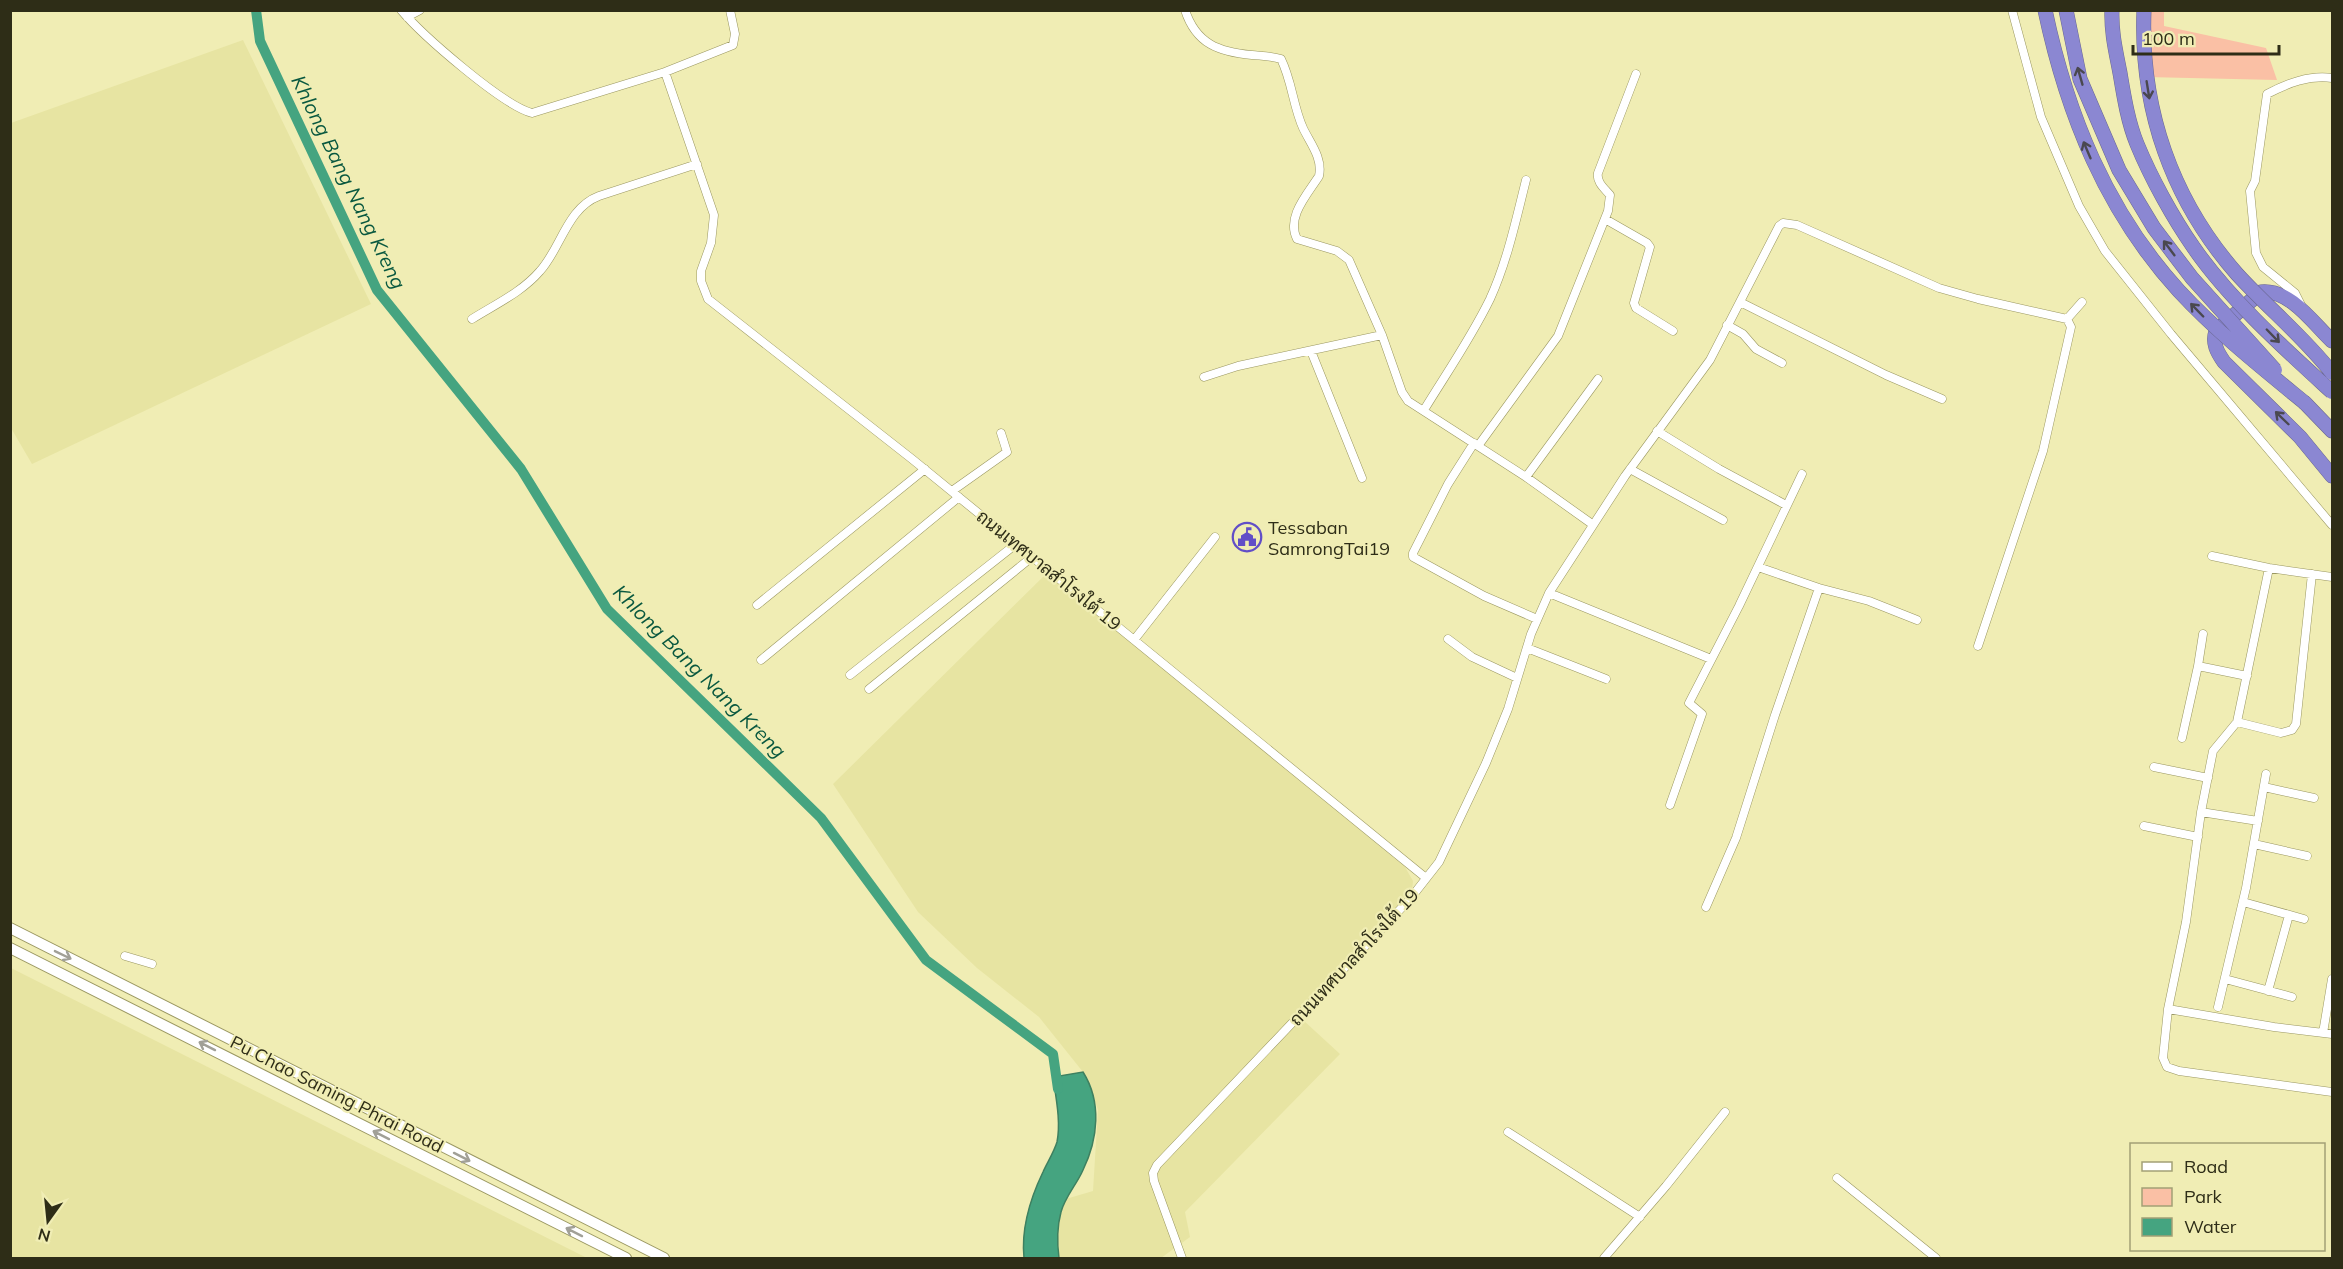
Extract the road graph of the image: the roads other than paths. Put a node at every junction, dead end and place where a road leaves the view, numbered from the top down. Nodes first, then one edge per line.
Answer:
1 (420, 10) edge
2 (730, 10) edge
3 (1185, 10) edge
4 (2012, 10) edge
5 (2045, 10) edge
6 (2066, 10) edge
7 (2112, 10) edge
8 (2144, 10) edge
9 (404, 14) edge
10 (665, 72) junction
11 (1636, 74) dead end
12 (2332, 78) edge
13 (697, 164) junction
14 (1526, 180) dead end
15 (1605, 219) junction
16 (1740, 302) junction
17 (2082, 302) dead end
18 (2307, 316) junction
19 (472, 318) dead end
20 (2067, 319) junction
21 (1727, 325) junction
22 (1673, 331) dead end
23 (1382, 336) junction
24 (2332, 341) edge
25 (1311, 351) junction
26 (1782, 363) dead end
27 (2332, 373) edge
28 (1204, 377) dead end
29 (1598, 379) dead end
30 (2332, 392) edge
31 (1942, 399) dead end
32 (2305, 403) junction
33 (1424, 410) junction
34 (1657, 430) junction
35 (2332, 431) edge
36 (1001, 433) dead end
37 (1476, 445) junction
38 (925, 469) junction
39 (1630, 469) junction
40 (1802, 474) dead end
41 (2332, 476) edge
42 (1526, 477) junction
43 (1362, 478) dead end
44 (952, 491) junction
45 (959, 497) junction
46 (1786, 505) junction
47 (1723, 520) dead end
48 (1592, 524) junction
49 (2332, 525) edge
50 (1215, 537) dead end
51 (1016, 544) junction
52 (2212, 556) dead end
53 (1032, 557) junction
54 (1758, 567) junction
55 (2269, 568) junction
56 (2313, 574) junction
57 (2332, 577) edge
58 (1819, 588) junction
59 (1549, 593) junction
60 (757, 605) dead end
61 (1537, 619) junction
62 (1917, 620) dead end
63 (2203, 634) dead end
64 (1448, 639) dead end
65 (1134, 640) junction
66 (1978, 646) dead end
67 (1527, 648) junction
68 (1711, 659) junction
69 (761, 660) dead end
70 (2198, 666) junction
71 (850, 675) dead end
72 (2247, 676) junction
73 (1517, 678) junction
74 (1606, 679) dead end
75 (869, 689) dead end
76 (2237, 722) junction
77 (2182, 738) dead end
78 (2154, 766) dead end
79 (2266, 774) dead end
80 (2208, 778) junction
81 (2264, 787) junction
82 (2314, 798) dead end
83 (1670, 805) dead end
84 (2202, 812) junction
85 (2258, 821) junction
86 (2144, 826) dead end
87 (2198, 837) junction
88 (2254, 844) junction
89 (2307, 856) dead end
90 (1426, 878) junction
91 (2242, 902) junction
92 (1706, 907) dead end
93 (2289, 915) junction
94 (2304, 919) dead end
95 (10, 928) edge
96 (10, 948) edge
97 (125, 956) dead end
98 (152, 964) dead end
99 (2224, 979) junction
100 (2332, 979) edge
101 (2268, 991) junction
102 (147, 996) junction
103 (2292, 997) dead end
104 (2331, 998) edge
105 (2218, 1007) dead end
106 (2168, 1009) junction
107 (139, 1012) junction
108 (2323, 1033) junction
109 (2332, 1034) edge
110 (2332, 1092) edge
111 (1725, 1112) dead end
112 (1508, 1132) dead end
113 (1837, 1178) dead end
114 (1640, 1216) junction
115 (626, 1258) edge
116 (664, 1258) edge
117 (1182, 1258) edge
118 (1604, 1258) edge
119 (1936, 1258) edge

1 - 9 street
2 - 10 street
3 - 23 street
4 - 49 street
32 -> 5 highway, bridge
32 -> 6 highway, bridge
7 -> 30 highway, bridge
8 -> 27 highway, bridge
9 - 10 street
10 - 13 street, ถนนเทศบาลสำโรงใต้ 19
11 - 15 street
12 - 18 street
13 - 19 street
13 - 38 street, ถนนเทศบาลสำโรงใต้ 19
14 - 33 street
15 - 22 street
15 - 37 street
16 - 20 street
16 - 21 street
16 - 31 street
17 - 20 street
18 - 24 highway
41 -> 18 highway
20 - 66 street
21 - 26 street
21 - 34 street
23 - 25 street
23 - 33 street
25 - 28 street
25 - 43 street
29 - 42 street
32 - 35 highway
33 - 37 street
34 - 39 street
34 - 46 street
36 - 44 street
37 - 42 street
37 - 61 street
38 - 44 street, ถนนเทศบาลสำโรงใต้ 19
38 - 60 street
39 - 47 street
39 - 48 street
40 - 46 street
42 - 48 street
44 - 45 street, ถนนเทศบาลสำโรงใต้ 19
45 - 51 street, ถนนเทศบาลสำโรงใต้ 19
45 - 69 street
46 - 54 street
48 - 59 street
50 - 65 street
51 - 53 street, ถนนเทศบาลสำโรงใต้ 19
51 - 71 street
52 - 55 street
53 - 65 street, ถนนเทศบาลสำโรงใต้ 19
53 - 75 street
54 - 58 street
54 - 68 street
55 - 56 street
55 - 72 street
56 - 57 street
56 - 76 street
58 - 62 street
58 - 92 street
59 - 61 street
59 - 68 street
61 - 67 street
63 - 70 street
64 - 73 street
65 - 90 street, ถนนเทศบาลสำโรงใต้ 19
67 - 73 street
67 - 74 street
68 - 83 street
70 - 72 street
70 - 77 street
72 - 76 street
73 - 90 street
76 - 80 street
78 - 80 street
79 - 81 street
80 - 84 street
81 - 82 street
81 - 85 street
84 - 85 street
84 - 87 street
85 - 88 street
86 - 87 street
87 - 106 street
88 - 89 street
88 - 91 street
90 - 117 street, ถนนเทศบาลสำโรงใต้ 19
91 - 93 street
91 - 99 street
93 - 94 street
93 - 101 street
95 -> 102 main road, Pu Chao Saming Phrai Road
96 - 107 main road, Pu Chao Saming Phrai Road
97 - 98 street
99 - 101 street
99 - 105 street
100 - 104 street
101 - 103 street
102 - 107 main road
102 -> 116 main road, Pu Chao Saming Phrai Road
104 - 108 street
106 - 108 street
106 - 110 street
115 -> 107 main road, Pu Chao Saming Phrai Road
108 - 109 street
111 - 114 street
112 - 114 street
113 - 119 street
114 - 118 street

